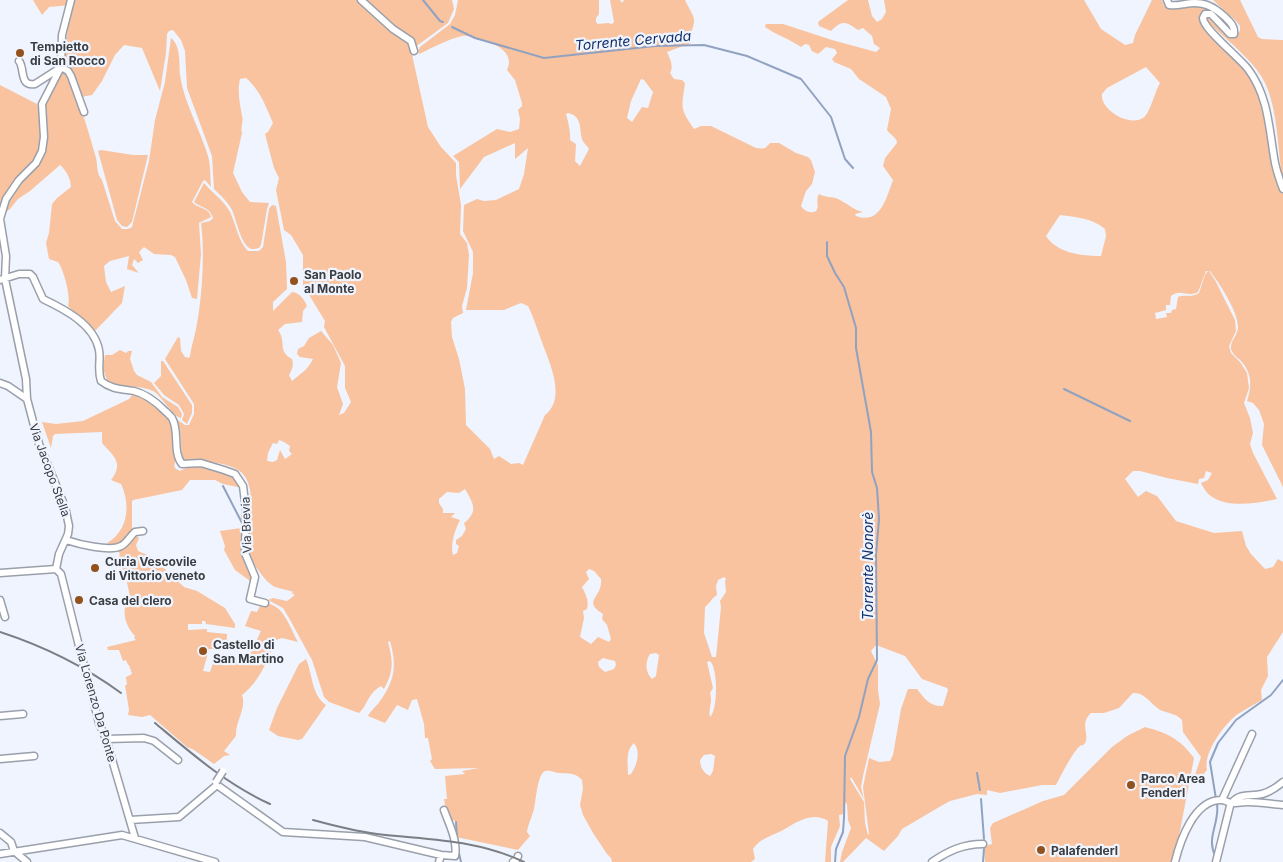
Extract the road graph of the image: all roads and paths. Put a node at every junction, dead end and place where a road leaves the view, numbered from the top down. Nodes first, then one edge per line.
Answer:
1 (71, 0) edge
2 (361, 0) edge
3 (1167, 0) edge
4 (414, 51) dead end
5 (18, 61) dead end
6 (61, 67) junction
7 (84, 112) dead end
8 (1283, 189) edge
9 (2, 280) edge
10 (0, 383) edge
11 (27, 399) junction
12 (143, 532) dead end
13 (66, 540) junction
14 (56, 569) junction
15 (0, 573) edge
16 (0, 600) edge
17 (265, 603) dead end
18 (5, 617) dead end
19 (23, 714) dead end
20 (0, 716) edge
21 (1252, 734) dead end
22 (106, 739) junction
23 (34, 756) dead end
24 (0, 758) edge
25 (178, 760) dead end
26 (224, 770) dead end
27 (1283, 782) edge
28 (208, 794) junction
29 (1222, 800) junction
30 (1232, 803) junction
31 (1283, 805) edge
32 (444, 810) dead end
33 (130, 820) junction
34 (0, 833) edge
35 (135, 838) junction
36 (983, 844) dead end
37 (14, 851) junction
38 (0, 854) edge
39 (441, 855) junction
40 (518, 856) dead end
41 (27, 862) edge
42 (215, 862) edge
43 (439, 862) edge
44 (512, 862) edge
45 (932, 862) edge
46 (1175, 862) edge
47 (1216, 862) edge

1 - 6 street
2 - 4 street
3 - 8 street
5 - 6 street
6 - 7 street
6 - 9 street, Via Jacopo Stella
9 - 11 street, Via Jacopo Stella
9 - 17 street, Via Brevia
10 - 11 street
11 - 13 street, Via Jacopo Stella
12 - 13 street
13 - 14 street, Via Jacopo Stella
14 - 15 street
14 - 22 street, Via Lorenzo Da Ponte, bridge
16 - 18 street
19 - 20 street
21 - 29 street
22 - 25 street
22 - 33 street, Via Lorenzo Da Ponte
23 - 24 street
26 - 28 street, bridge
27 - 30 street
28 - 33 street
28 - 39 street
29 - 30 street
29 - 46 street
30 - 31 street
30 - 47 street
32 - 39 street
33 - 35 street, Via Lorenzo Da Ponte
34 - 37 street
35 - 37 street
35 - 42 street
36 - 45 street
37 - 38 street
37 - 41 street
39 - 43 street
40 - 44 street

